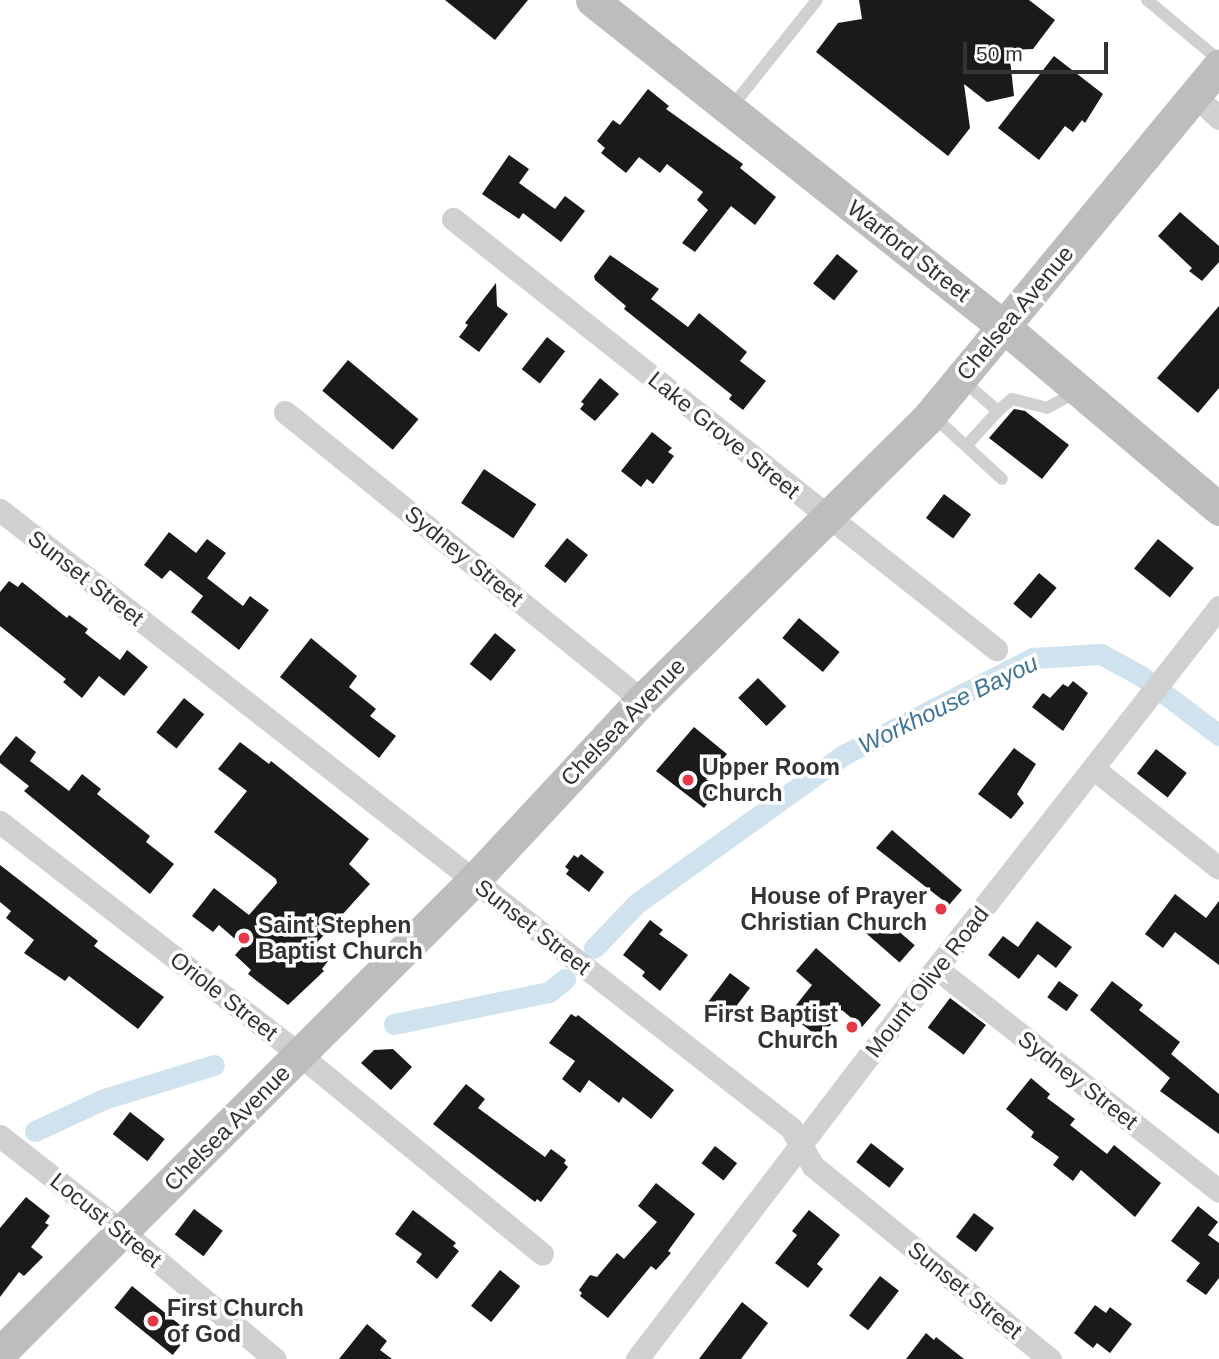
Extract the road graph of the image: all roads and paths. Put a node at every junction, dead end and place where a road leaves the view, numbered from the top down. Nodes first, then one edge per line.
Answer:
1 (592, 0) edge
2 (817, 0) edge
3 (1147, 0) edge
4 (1219, 60) edge
5 (1219, 66) edge
6 (1195, 96) junction
7 (730, 109) junction
8 (1219, 118) edge
9 (453, 219) dead end
10 (1004, 327) junction
11 (961, 378) junction
12 (1079, 390) junction
13 (998, 411) junction
14 (285, 412) dead end
15 (931, 414) junction
16 (967, 446) junction
17 (1002, 479) dead end
18 (1219, 509) edge
19 (0, 510) edge
20 (826, 516) junction
21 (1219, 607) edge
22 (996, 649) dead end
23 (642, 700) junction
24 (1094, 769) junction
25 (0, 822) edge
26 (1219, 868) edge
27 (474, 880) junction
28 (936, 968) junction
29 (300, 1055) junction
30 (0, 1136) edge
31 (801, 1147) junction
32 (1219, 1191) edge
33 (123, 1232) junction
34 (542, 1254) dead end
35 (0, 1353) edge
36 (643, 1357) edge
37 (275, 1359) edge
38 (1050, 1359) edge

1 - 7 main road, Warford Street
2 - 7 lane
3 - 4 lane
5 - 6 main road, Chelsea Avenue
6 - 8 street
6 - 10 main road, Chelsea Avenue
7 - 10 main road, Warford Street
9 - 20 street, Lake Grove Street
10 - 11 main road, Chelsea Avenue
10 - 12 main road, Warford Street
11 - 13 lane
11 - 15 main road, Chelsea Avenue
12 - 13 lane
12 - 18 main road, Warford Street
13 - 16 lane
14 - 23 street, Sydney Street
15 - 16 lane
15 - 20 main road, Chelsea Avenue
16 - 17 lane
19 - 27 street, Sunset Street
20 - 22 street, Lake Grove Street
20 - 23 main road, Chelsea Avenue
21 - 24 street, Mount Olive Road
23 - 27 main road, Chelsea Avenue
24 - 26 street
24 - 28 street, Mount Olive Road
25 - 29 street, Oriole Street
27 - 29 main road, Chelsea Avenue
27 - 31 street, Sunset Street
28 - 31 street, Mount Olive Road
28 - 32 street, Sydney Street
29 - 33 main road, Chelsea Avenue
29 - 34 street, Oriole Street
30 - 33 street, Locust Street
31 - 36 street, Mount Olive Road
31 - 38 street, Sunset Street
33 - 35 main road, Chelsea Avenue
33 - 37 street, Locust Street

